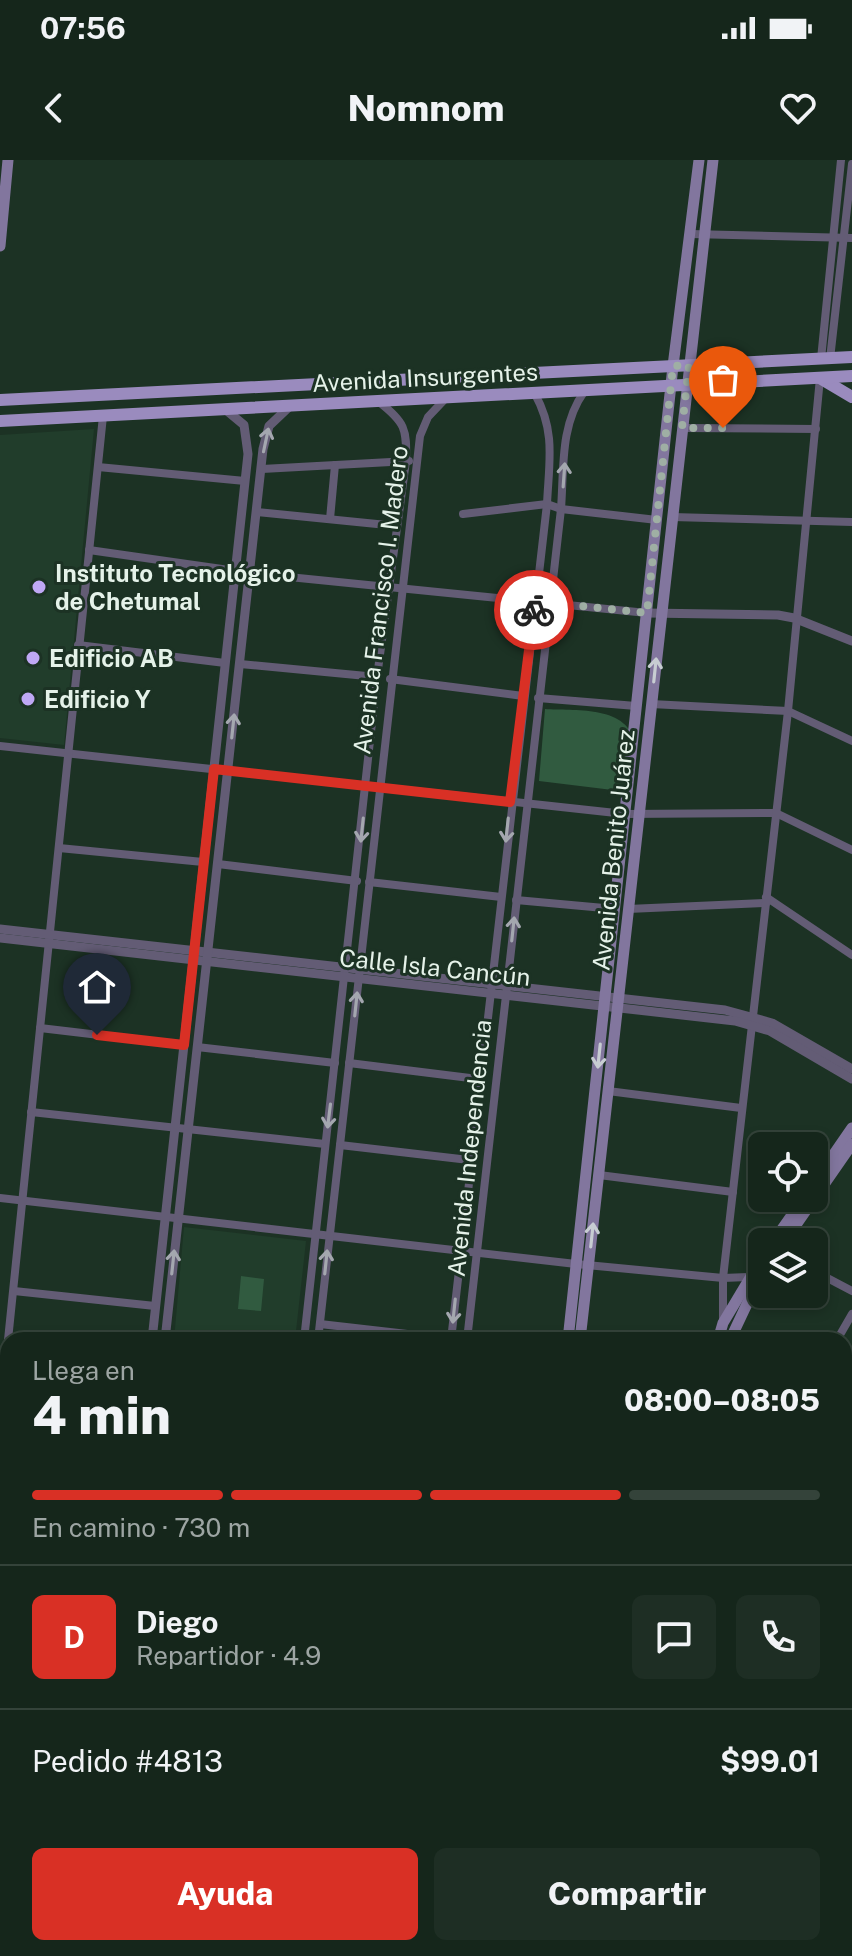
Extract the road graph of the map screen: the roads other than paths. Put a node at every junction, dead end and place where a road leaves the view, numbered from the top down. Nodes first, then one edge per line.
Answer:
1 (8, 160) edge
2 (699, 160) edge
3 (713, 160) edge
4 (841, 160) edge
5 (852, 164) edge
6 (690, 234) junction
7 (704, 236) junction
8 (833, 238) junction
9 (848, 238) edge
10 (0, 246) edge
11 (852, 357) edge
12 (826, 359) junction
13 (740, 363) junction
14 (689, 365) junction
15 (673, 366) junction
16 (606, 369) junction
17 (852, 376) edge
18 (820, 378) junction
19 (740, 382) junction
20 (671, 386) junction
21 (686, 386) junction
22 (606, 390) junction
23 (169, 391) junction
24 (584, 392) junction
25 (535, 394) junction
26 (69, 396) junction
27 (852, 397) edge
28 (446, 398) junction
29 (0, 400) edge
30 (379, 402) junction
31 (290, 406) junction
32 (226, 410) junction
33 (170, 413) junction
34 (103, 416) junction
35 (71, 418) junction
36 (0, 421) edge
37 (682, 428) junction
38 (816, 429) junction
39 (406, 461) junction
40 (417, 461) junction
41 (335, 465) junction
42 (98, 467) junction
43 (262, 469) junction
44 (245, 481) junction
45 (547, 504) junction
46 (561, 509) junction
47 (257, 512) junction
48 (463, 514) dead end
49 (672, 517) junction
50 (330, 519) junction
51 (807, 519) junction
52 (657, 520) junction
53 (852, 522) edge
54 (397, 526) junction
55 (89, 550) junction
56 (235, 570) junction
57 (250, 573) junction
58 (389, 585) junction
59 (402, 586) junction
60 (535, 601) junction
61 (550, 603) junction
62 (661, 612) junction
63 (647, 613) junction
64 (794, 618) junction
65 (852, 641) edge
66 (78, 645) junction
67 (225, 663) junction
68 (240, 664) junction
69 (377, 677) junction
70 (390, 679) junction
71 (523, 696) junction
72 (538, 698) junction
73 (651, 704) junction
74 (636, 706) junction
75 (788, 711) junction
76 (852, 741) edge
77 (0, 746) edge
78 (67, 753) junction
79 (214, 769) junction
80 (228, 772) junction
81 (366, 787) junction
82 (378, 788) junction
83 (510, 802) junction
84 (526, 804) junction
85 (776, 813) junction
86 (625, 814) junction
87 (639, 815) junction
88 (59, 848) junction
89 (852, 850) edge
90 (203, 862) junction
91 (218, 864) junction
92 (357, 881) junction
93 (369, 882) junction
94 (501, 897) junction
95 (516, 900) junction
96 (766, 900) junction
97 (615, 909) junction
98 (628, 909) junction
99 (0, 929) edge
100 (0, 938) edge
101 (47, 939) junction
102 (193, 955) junction
103 (852, 955) edge
104 (208, 957) junction
105 (347, 972) junction
106 (359, 974) junction
107 (490, 988) junction
108 (507, 990) junction
109 (605, 1002) junction
110 (618, 1003) junction
111 (752, 1020) junction
112 (40, 1028) junction
113 (184, 1045) junction
114 (197, 1047) junction
115 (335, 1063) junction
116 (349, 1063) junction
117 (852, 1069) edge
118 (478, 1079) junction
119 (852, 1079) edge
120 (608, 1091) junction
121 (741, 1108) junction
122 (31, 1112) junction
123 (175, 1128) junction
124 (852, 1128) edge
125 (188, 1129) junction
126 (325, 1144) junction
127 (852, 1144) edge
128 (340, 1145) junction
129 (469, 1160) junction
130 (828, 1163) edge
131 (599, 1175) junction
132 (733, 1192) junction
133 (0, 1198) edge
134 (23, 1201) junction
135 (165, 1218) junction
136 (178, 1219) junction
137 (794, 1228) edge
138 (316, 1233) junction
139 (329, 1235) junction
140 (461, 1250) junction
141 (478, 1252) junction
142 (582, 1264) junction
143 (748, 1277) joint
144 (723, 1278) junction
145 (828, 1278) edge
146 (14, 1291) junction
147 (852, 1291) edge
148 (748, 1302) edge
149 (155, 1306) junction
150 (852, 1314) edge
151 (723, 1323) junction
152 (320, 1324) junction
153 (9, 1332) edge
154 (153, 1332) edge
155 (166, 1332) edge
156 (305, 1332) edge
157 (319, 1332) edge
158 (390, 1332) edge
159 (452, 1332) edge
160 (468, 1332) edge
161 (569, 1332) edge
162 (580, 1332) edge
163 (720, 1332) edge
164 (734, 1332) edge
165 (842, 1332) edge

1 - 10 main road
2 - 6 main road, Avenida Benito Juárez
3 - 7 main road, Avenida Benito Juárez
4 - 8 street
5 - 9 street
6 - 7 street
6 - 15 main road, Avenida Benito Juárez
7 - 8 street
7 - 14 main road, Avenida Benito Juárez
8 - 9 street
8 - 12 street
9 - 12 street
11 - 12 main road, Avenida Insurgentes
12 - 13 main road, Avenida Insurgentes
13 - 14 main road, Avenida Insurgentes
13 - 19 main road
14 - 15 main road, Avenida Insurgentes
14 - 21 main road, Avenida Benito Juárez
15 - 16 main road, Avenida Insurgentes
15 - 20 main road, Avenida Benito Juárez
16 - 22 main road
16 - 23 main road, Avenida Insurgentes
17 - 18 main road, Avenida Insurgentes
18 - 19 main road, Avenida Insurgentes
18 - 27 main road
18 - 38 street
19 - 21 main road, Avenida Insurgentes
20 - 21 main road, Avenida Insurgentes
20 - 22 main road, Avenida Insurgentes
20 - 52 main road, Avenida Benito Juárez
21 - 37 main road, Avenida Benito Juárez
22 - 24 main road, Avenida Insurgentes
23 - 26 main road, Avenida Insurgentes
23 - 33 main road
24 - 25 main road, Avenida Insurgentes
46 -> 24 street, Avenida Independencia
25 - 28 main road, Avenida Insurgentes
25 - 45 street, Avenida Independencia
26 - 29 main road, Avenida Insurgentes
26 - 35 main road
28 - 30 main road, Avenida Insurgentes
28 - 40 street, Avenida Francisco I. Madero
30 - 31 main road, Avenida Insurgentes
30 - 39 street, Avenida Francisco I. Madero
31 - 32 main road, Avenida Insurgentes
43 -> 31 street
32 - 33 main road, Avenida Insurgentes
32 - 44 street
33 - 34 main road, Avenida Insurgentes
34 - 35 main road, Avenida Insurgentes
34 - 42 street
35 - 36 main road, Avenida Insurgentes
37 - 38 street
37 - 49 main road, Avenida Benito Juárez
38 - 51 street
39 - 40 street
39 - 41 street
39 - 54 street, Avenida Francisco I. Madero
40 - 59 street, Avenida Francisco I. Madero
41 - 43 street
41 - 50 street
42 - 44 street
42 - 55 street
43 - 47 street
44 - 56 street
45 - 46 street
45 - 48 street
45 - 60 street, Avenida Independencia
46 - 52 street
46 - 61 street, Avenida Independencia
47 - 50 street
47 - 57 street
49 - 51 street
49 - 62 main road, Avenida Benito Juárez
50 - 54 street
51 - 53 street
51 - 64 street
52 - 63 main road, Avenida Benito Juárez
54 - 58 street, Avenida Francisco I. Madero
55 - 56 street
55 - 66 street
56 - 57 street
56 - 67 street
57 - 58 street
57 - 68 street
58 - 59 street
58 - 69 street, Avenida Francisco I. Madero
59 - 60 street
59 - 70 street, Avenida Francisco I. Madero
60 - 61 street
60 - 71 street, Avenida Independencia
61 - 63 street
61 - 72 street, Avenida Independencia
62 - 63 street
62 - 64 street
73 -> 62 main road, Avenida Benito Juárez
63 - 74 main road, Avenida Benito Juárez
64 - 65 street
64 - 75 street
66 - 67 street
66 - 78 street
67 - 79 street
68 - 69 street
80 -> 68 street
69 - 81 street, Avenida Francisco I. Madero
70 - 71 street
70 - 82 street, Avenida Francisco I. Madero
71 - 83 street, Avenida Independencia
72 - 74 street
72 - 84 street, Avenida Independencia
73 - 75 street
73 - 87 main road, Avenida Benito Juárez
74 - 86 main road, Avenida Benito Juárez
75 - 76 street
75 - 85 street
77 - 78 street
78 - 79 street
78 - 88 street
79 - 80 street
79 - 90 street
80 - 81 street
80 - 91 street
81 - 82 street
81 -> 92 street, Avenida Francisco I. Madero
82 - 83 street
82 - 93 street, Avenida Francisco I. Madero
83 - 84 street
83 -> 94 street, Avenida Independencia
84 - 86 street
84 - 95 street, Avenida Independencia
85 - 87 street
85 - 89 street
85 - 96 street
86 - 87 street
86 - 97 main road, Avenida Benito Juárez
87 - 98 main road, Avenida Benito Juárez
88 - 90 street
88 - 101 street
90 - 102 street
91 - 92 street
91 - 104 street
92 - 105 street, Avenida Francisco I. Madero
93 - 94 street
93 - 106 street, Avenida Francisco I. Madero
94 - 107 street, Avenida Independencia
95 - 97 street
108 -> 95 street, Avenida Independencia
96 - 98 street
96 - 103 street
96 - 111 street
97 - 109 main road, Avenida Benito Juárez
98 - 110 main road, Avenida Benito Juárez
99 - 101 street, Calle Isla Cancún
100 - 101 street, Calle Isla Cancún
101 - 102 street, Calle Isla Cancún
101 - 112 street
102 - 104 street, Calle Isla Cancún
102 - 113 street
104 - 105 street, Calle Isla Cancún
104 - 114 street
105 - 106 street, Calle Isla Cancún
105 - 115 street, Avenida Francisco I. Madero
106 - 107 street, Calle Isla Cancún
116 -> 106 street, Avenida Francisco I. Madero
107 - 108 street, Calle Isla Cancún
107 - 118 street, Avenida Independencia
108 - 109 street, Calle Isla Cancún
108 - 141 street, Avenida Independencia
109 - 110 street, Calle Isla Cancún
109 -> 142 main road, Avenida Benito Juárez
110 - 111 street, Calle Isla Cancún
110 - 120 main road, Avenida Benito Juárez
111 - 117 street, Calle Isla Cancún
111 - 119 street, Calle Isla Cancún
111 - 121 street
112 - 113 street
112 - 122 street
113 - 123 street
114 - 115 street
114 - 125 street
115 -> 126 street, Avenida Francisco I. Madero
116 - 118 street
116 - 128 street, Avenida Francisco I. Madero
118 - 129 street, Avenida Independencia
120 - 121 street
120 - 131 main road, Avenida Benito Juárez
121 - 132 street
122 - 123 street
122 - 134 street
123 - 125 street
123 - 135 street
124 - 130 main road
125 - 126 street
125 - 136 street
126 - 138 street, Avenida Francisco I. Madero
127 - 137 main road
128 - 129 street
128 - 139 street, Avenida Francisco I. Madero
129 - 140 street, Avenida Independencia
131 - 132 street
142 -> 131 main road, Avenida Benito Juárez
132 - 144 street
133 - 134 street
134 - 135 street
134 - 146 street
135 - 136 street
135 - 149 street
136 - 138 street
155 -> 136 street
138 - 139 street
138 - 156 street, Avenida Francisco I. Madero
139 - 140 street
152 -> 139 street, Avenida Francisco I. Madero
140 - 141 street
140 -> 159 street, Avenida Independencia
141 - 142 street
141 - 160 street, Avenida Independencia
142 - 144 street
142 - 161 main road, Avenida Benito Juárez
142 - 162 main road, Avenida Benito Juárez
143 - 144 street
143 - 151 main road
144 - 151 street
145 - 147 street
146 - 149 street
146 - 153 street
148 - 164 main road
149 - 154 street
150 - 165 street
151 - 163 main road
152 - 157 street, Avenida Francisco I. Madero
152 - 158 street

